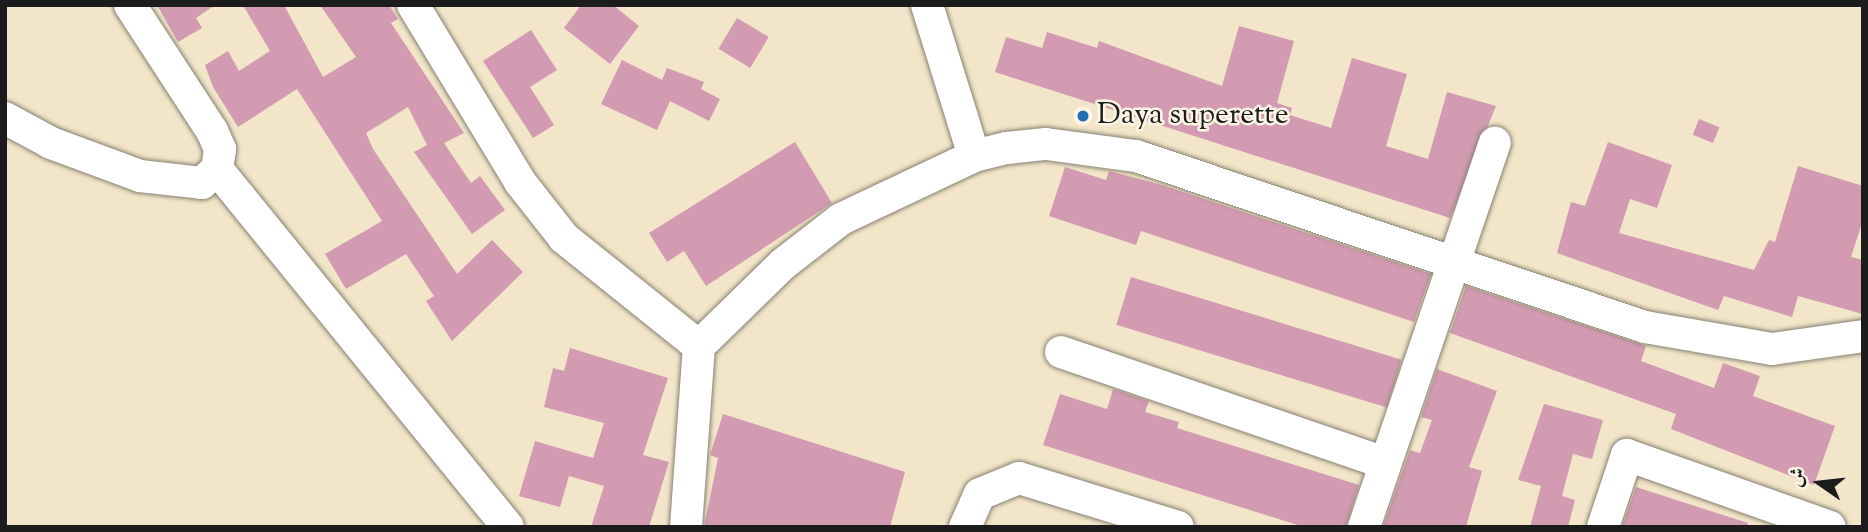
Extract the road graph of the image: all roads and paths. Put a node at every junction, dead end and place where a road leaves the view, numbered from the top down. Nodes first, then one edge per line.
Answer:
1 (130, 5) edge
2 (413, 5) edge
3 (927, 5) edge
4 (5, 118) edge
5 (1495, 143) dead end
6 (974, 156) junction
7 (217, 169) junction
8 (1455, 259) junction
9 (1863, 336) edge
10 (699, 346) junction
11 (1061, 352) dead end
12 (1383, 461) junction
13 (508, 527) edge
14 (686, 527) edge
15 (965, 527) edge
16 (1178, 527) edge
17 (1364, 527) edge
18 (1603, 527) edge
19 (1830, 527) edge

1 - 7 street
2 - 10 street
3 - 6 street
4 - 7 street
5 - 8 street
6 - 8 street
6 - 10 street
7 - 13 street
8 - 9 street
8 - 12 street
10 - 14 street
11 - 12 street
12 - 17 street
15 - 16 street
18 - 19 street

